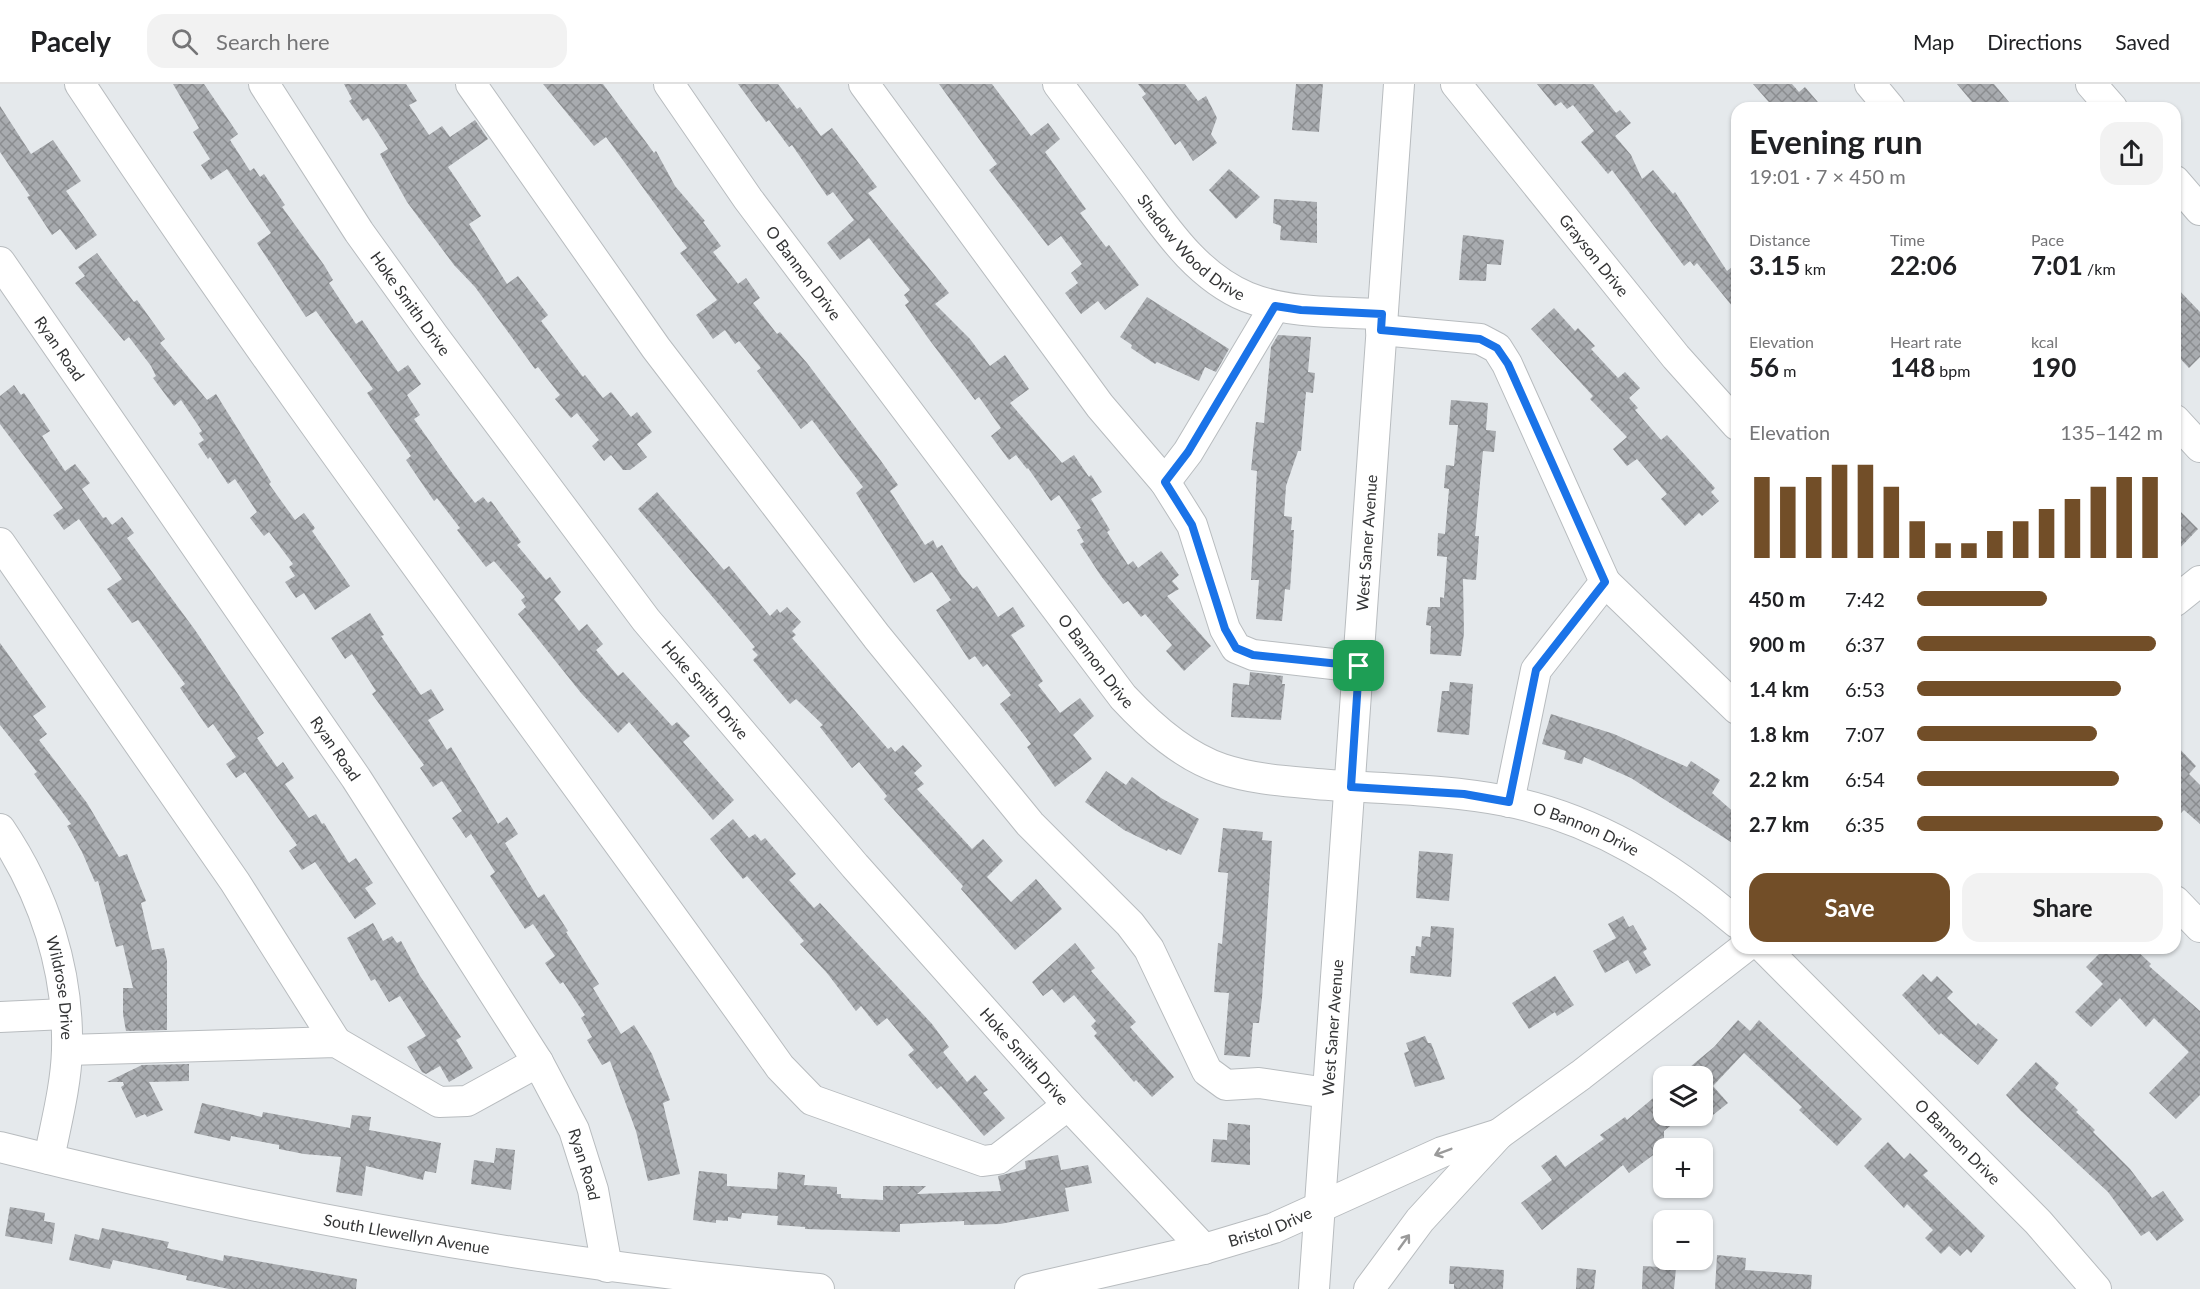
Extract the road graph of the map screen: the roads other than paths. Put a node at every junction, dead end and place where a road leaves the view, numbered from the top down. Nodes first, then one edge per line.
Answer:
1 (80, 84) edge
2 (264, 84) edge
3 (471, 84) edge
4 (669, 84) edge
5 (864, 84) edge
6 (1058, 84) edge
7 (1399, 84) edge
8 (1456, 84) edge
9 (1870, 84) edge
10 (2091, 84) edge
11 (1885, 102) edge
12 (2107, 102) edge
13 (2181, 188) edge
14 (2200, 210) edge
15 (0, 262) edge
16 (1275, 306) junction
17 (1382, 322) junction
18 (1731, 418) edge
19 (2181, 426) edge
20 (2200, 447) edge
21 (1165, 482) junction
22 (0, 543) edge
23 (2200, 581) edge
24 (1605, 582) junction
25 (2181, 596) edge
26 (1359, 666) junction
27 (1731, 703) edge
28 (1351, 787) junction
29 (1509, 802) junction
30 (0, 829) edge
31 (2181, 906) edge
32 (1731, 918) edge
33 (2200, 927) edge
34 (1736, 954) edge
35 (1770, 954) edge
36 (65, 1014) junction
37 (0, 1017) edge
38 (336, 1042) junction
39 (67, 1050) junction
40 (538, 1062) junction
41 (1327, 1093) junction
42 (1068, 1105) junction
43 (1499, 1134) junction
44 (0, 1147) edge
45 (49, 1159) junction
46 (1318, 1210) junction
47 (1203, 1249) junction
48 (607, 1267) junction
49 (819, 1289) edge
50 (1030, 1289) edge
51 (1314, 1289) edge
52 (1369, 1289) edge
53 (2096, 1289) edge

1 - 42 street
2 - 42 street, Hoke Smith Drive
3 - 41 street
4 - 28 street, O Bannon Drive
5 - 21 street
6 - 16 street, Shadow Wood Drive
7 - 17 street, West Saner Avenue
8 - 18 street, Grayson Drive
9 - 11 street
10 - 12 street
13 - 14 street
15 - 40 street, Ryan Road
16 - 17 street, Shadow Wood Drive
16 - 21 street
17 - 24 street, Shadow Wood Drive
17 - 26 street, West Saner Avenue
19 - 20 street
21 - 26 street
22 - 38 street
23 - 25 street
24 - 27 street
24 - 29 street
26 - 28 street, West Saner Avenue
28 - 29 street, O Bannon Drive
28 - 41 street, West Saner Avenue
29 - 32 street, O Bannon Drive
30 - 36 street, Wildrose Drive
31 - 33 street
34 - 43 street, Bristol Drive
35 - 53 street, O Bannon Drive
36 - 37 street
36 - 39 street, Wildrose Drive
38 - 39 street
38 - 40 street
39 - 45 street, Wildrose Drive
40 - 48 street, Ryan Road
41 - 46 street, West Saner Avenue
42 - 47 street, Hoke Smith Drive
43 -> 46 street, Bristol Drive
52 -> 43 street, Bristol Drive
44 - 45 street, South Llewellyn Avenue
45 - 48 street, South Llewellyn Avenue
46 - 47 street, Bristol Drive
46 - 51 street, West Saner Avenue
47 - 50 street, Bristol Drive
48 - 49 street, South Llewellyn Avenue

